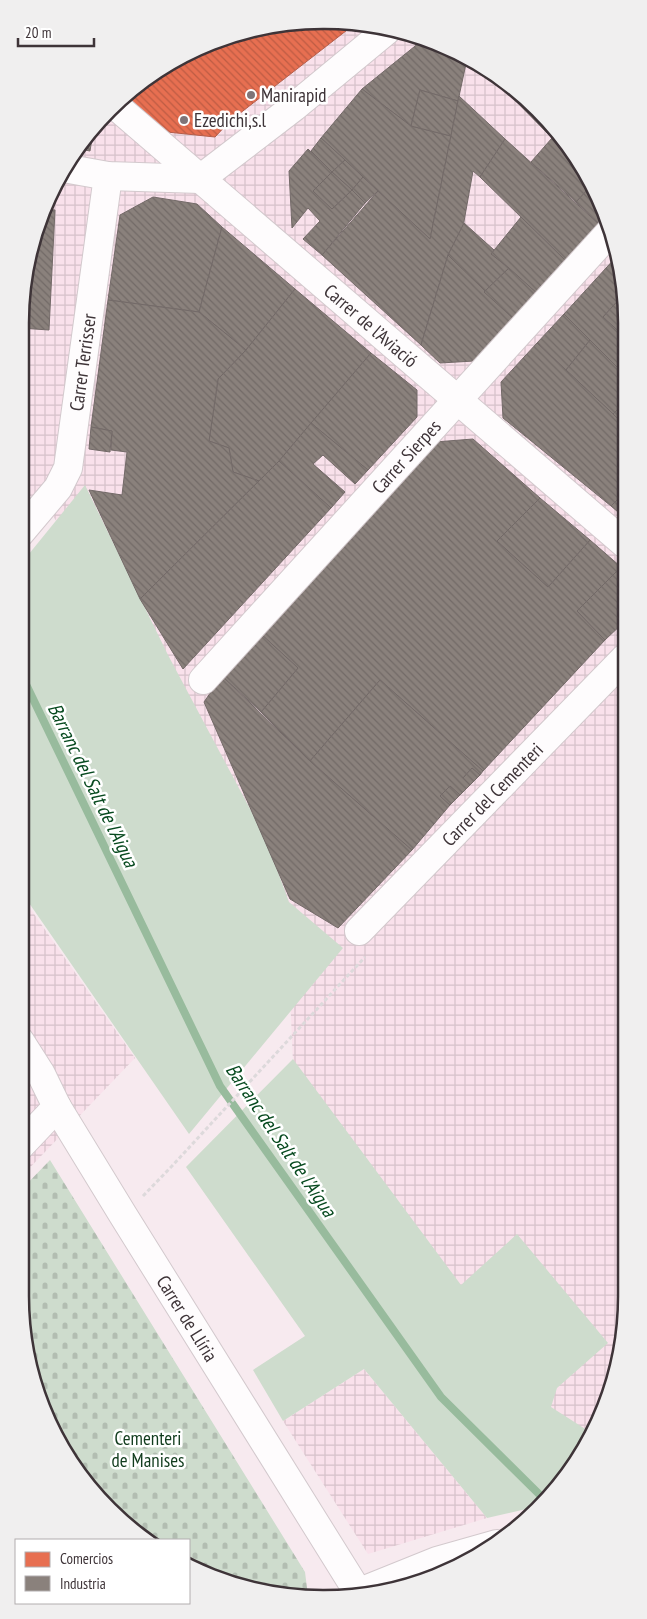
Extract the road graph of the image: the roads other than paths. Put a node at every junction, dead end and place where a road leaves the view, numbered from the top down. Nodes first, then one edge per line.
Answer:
1 (383, 35) edge
2 (121, 109) edge
3 (72, 170) edge
4 (108, 176) junction
5 (200, 179) junction
6 (605, 237) edge
7 (458, 400) junction
8 (29, 522) edge
9 (618, 538) edge
10 (618, 666) edge
11 (203, 680) dead end
12 (363, 944) road end
13 (29, 1055) edge
14 (57, 1108) junction
15 (29, 1137) edge
16 (470, 1551) edge
17 (374, 1586) edge
18 (354, 1589) edge

1 - 5 street
2 - 5 street, Carrer de l’Aviació
3 - 4 street
4 - 5 street
4 - 8 street, Carrer Terrisser
5 - 7 street, Carrer de l’Aviació
6 - 7 street, Carrer Sierpes
7 - 9 street, Carrer de l’Aviació
7 - 11 street, Carrer Sierpes
10 - 12 street, Carrer del Cementeri
13 - 14 street, Carrer de Llíria
14 - 15 street
14 - 18 street, Carrer de Llíria
16 - 17 street

